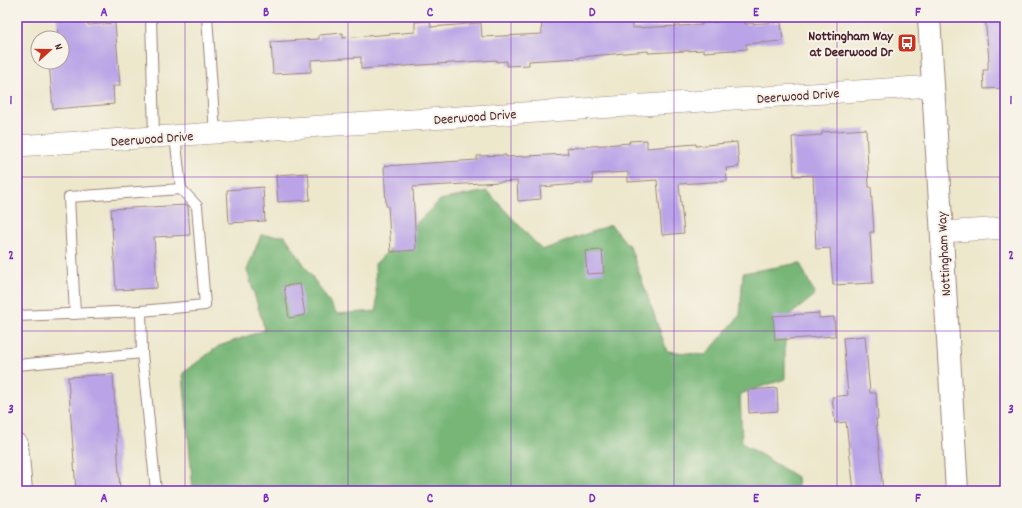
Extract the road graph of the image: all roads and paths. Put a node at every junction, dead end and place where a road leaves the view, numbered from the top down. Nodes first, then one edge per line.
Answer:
1 (151, 17) edge
2 (207, 17) edge
3 (929, 17) edge
4 (933, 86) junction
5 (215, 133) junction
6 (175, 136) junction
7 (154, 137) junction
8 (17, 146) edge
9 (181, 189) junction
10 (1005, 228) edge
11 (942, 232) junction
12 (141, 311) junction
13 (75, 314) junction
14 (17, 316) edge
15 (142, 353) junction
16 (17, 365) edge
17 (17, 445) edge
18 (21, 491) edge
19 (156, 491) edge
20 (957, 491) edge

1 - 7 lane
2 - 5 lane
3 - 4 street, Nottingham Way
4 - 5 street, Deerwood Drive
4 - 11 street, Nottingham Way
5 - 6 street, Deerwood Drive
6 - 7 street, Deerwood Drive
6 - 9 lane
7 - 8 street, Deerwood Drive
9 - 12 lane
9 - 13 lane
10 - 11 street
11 - 20 street, Nottingham Way
12 - 13 lane
12 - 15 lane
13 - 14 lane
15 - 16 lane
15 - 19 lane
17 - 18 street

